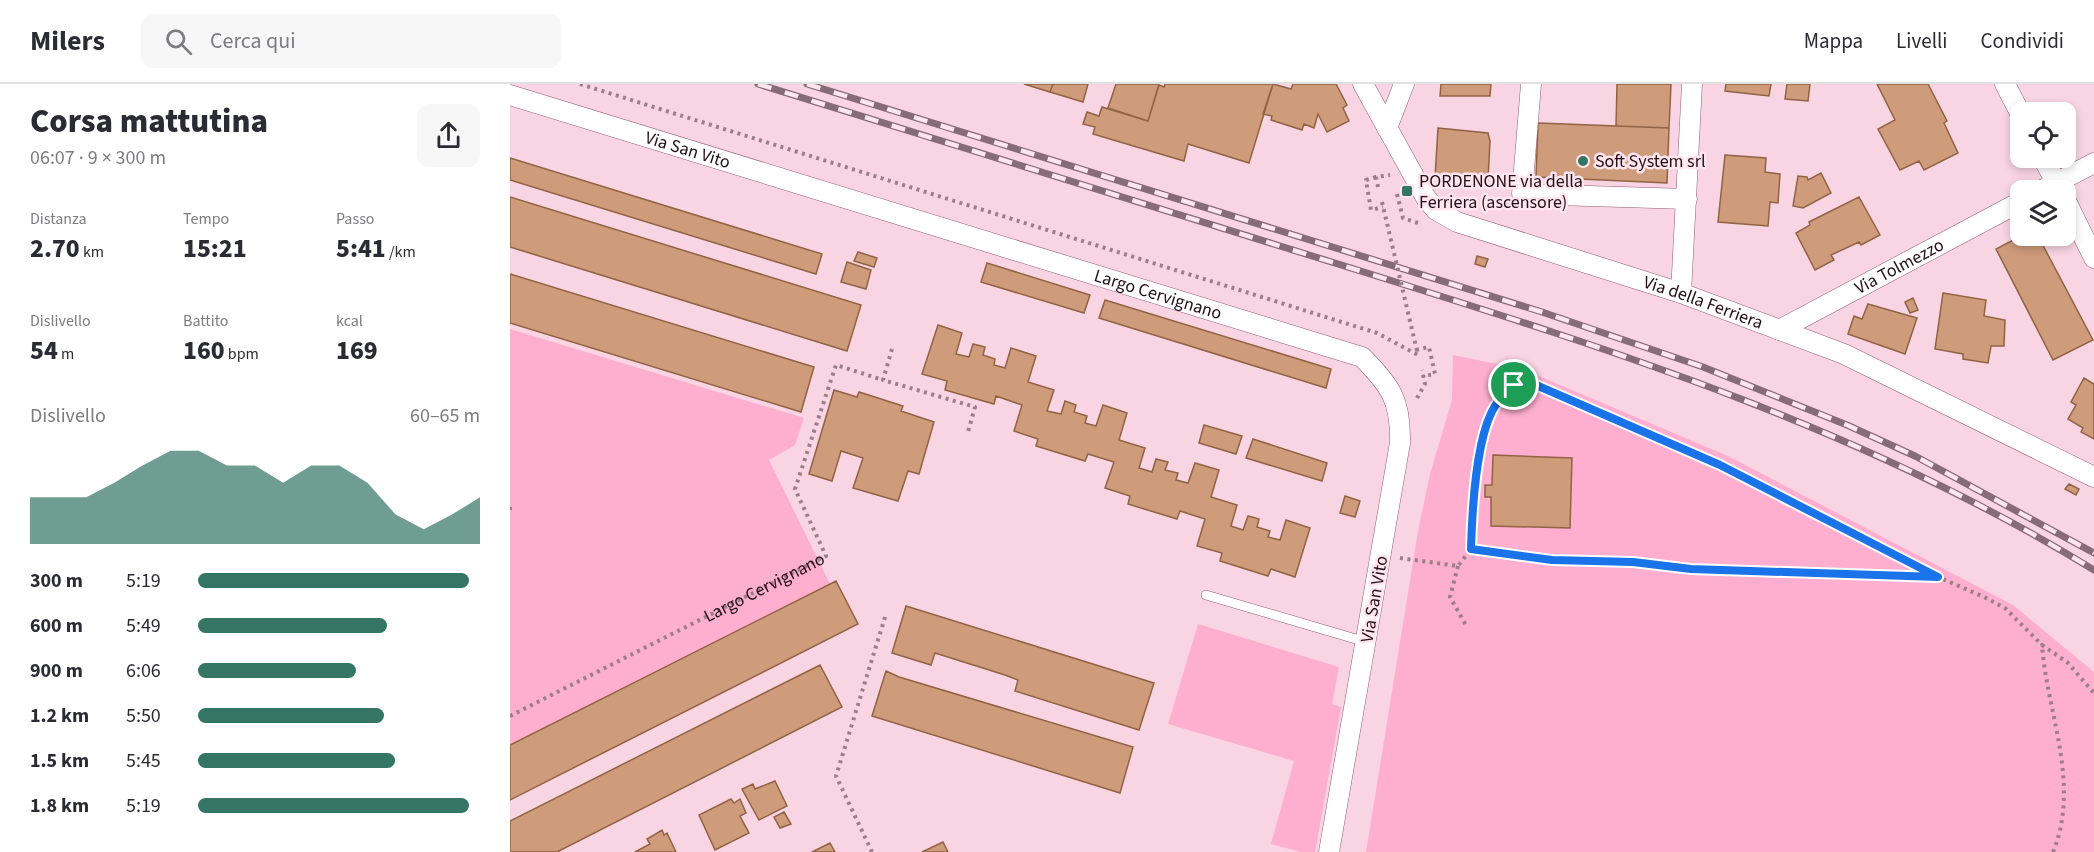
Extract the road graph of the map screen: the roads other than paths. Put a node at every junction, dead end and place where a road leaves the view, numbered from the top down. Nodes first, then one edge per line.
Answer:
1 (511, 84) edge
2 (1363, 84) edge
3 (1404, 84) edge
4 (1531, 84) edge
5 (1692, 84) edge
6 (2005, 84) edge
7 (517, 97) edge
8 (2014, 102) edge
9 (1387, 128) junction
10 (2094, 163) edge
11 (2066, 180) edge
12 (1688, 199) junction
13 (852, 201) joint
14 (2010, 207) edge
15 (2076, 221) edge
16 (2094, 258) edge
17 (1682, 293) junction
18 (1779, 330) junction
19 (1362, 357) joint
20 (2094, 477) edge
21 (1206, 595) dead end
22 (1366, 642) junction
23 (1329, 852) edge

1 - 7 street, Via San Vito
2 - 9 street, Via della Ferriera
3 - 9 street
4 - 12 street
5 - 12 street
6 - 8 street
7 - 13 street, Via San Vito
9 - 17 street, Via della Ferriera
10 - 11 street
12 - 17 street
13 - 19 street, Largo Cervignano
14 - 18 street, Via Tolmezzo
15 - 16 street
17 - 18 street, Via della Ferriera
18 - 20 street, Via della Ferriera
19 - 22 street, Via San Vito
21 - 22 lane
22 - 23 street, Via San Vito

